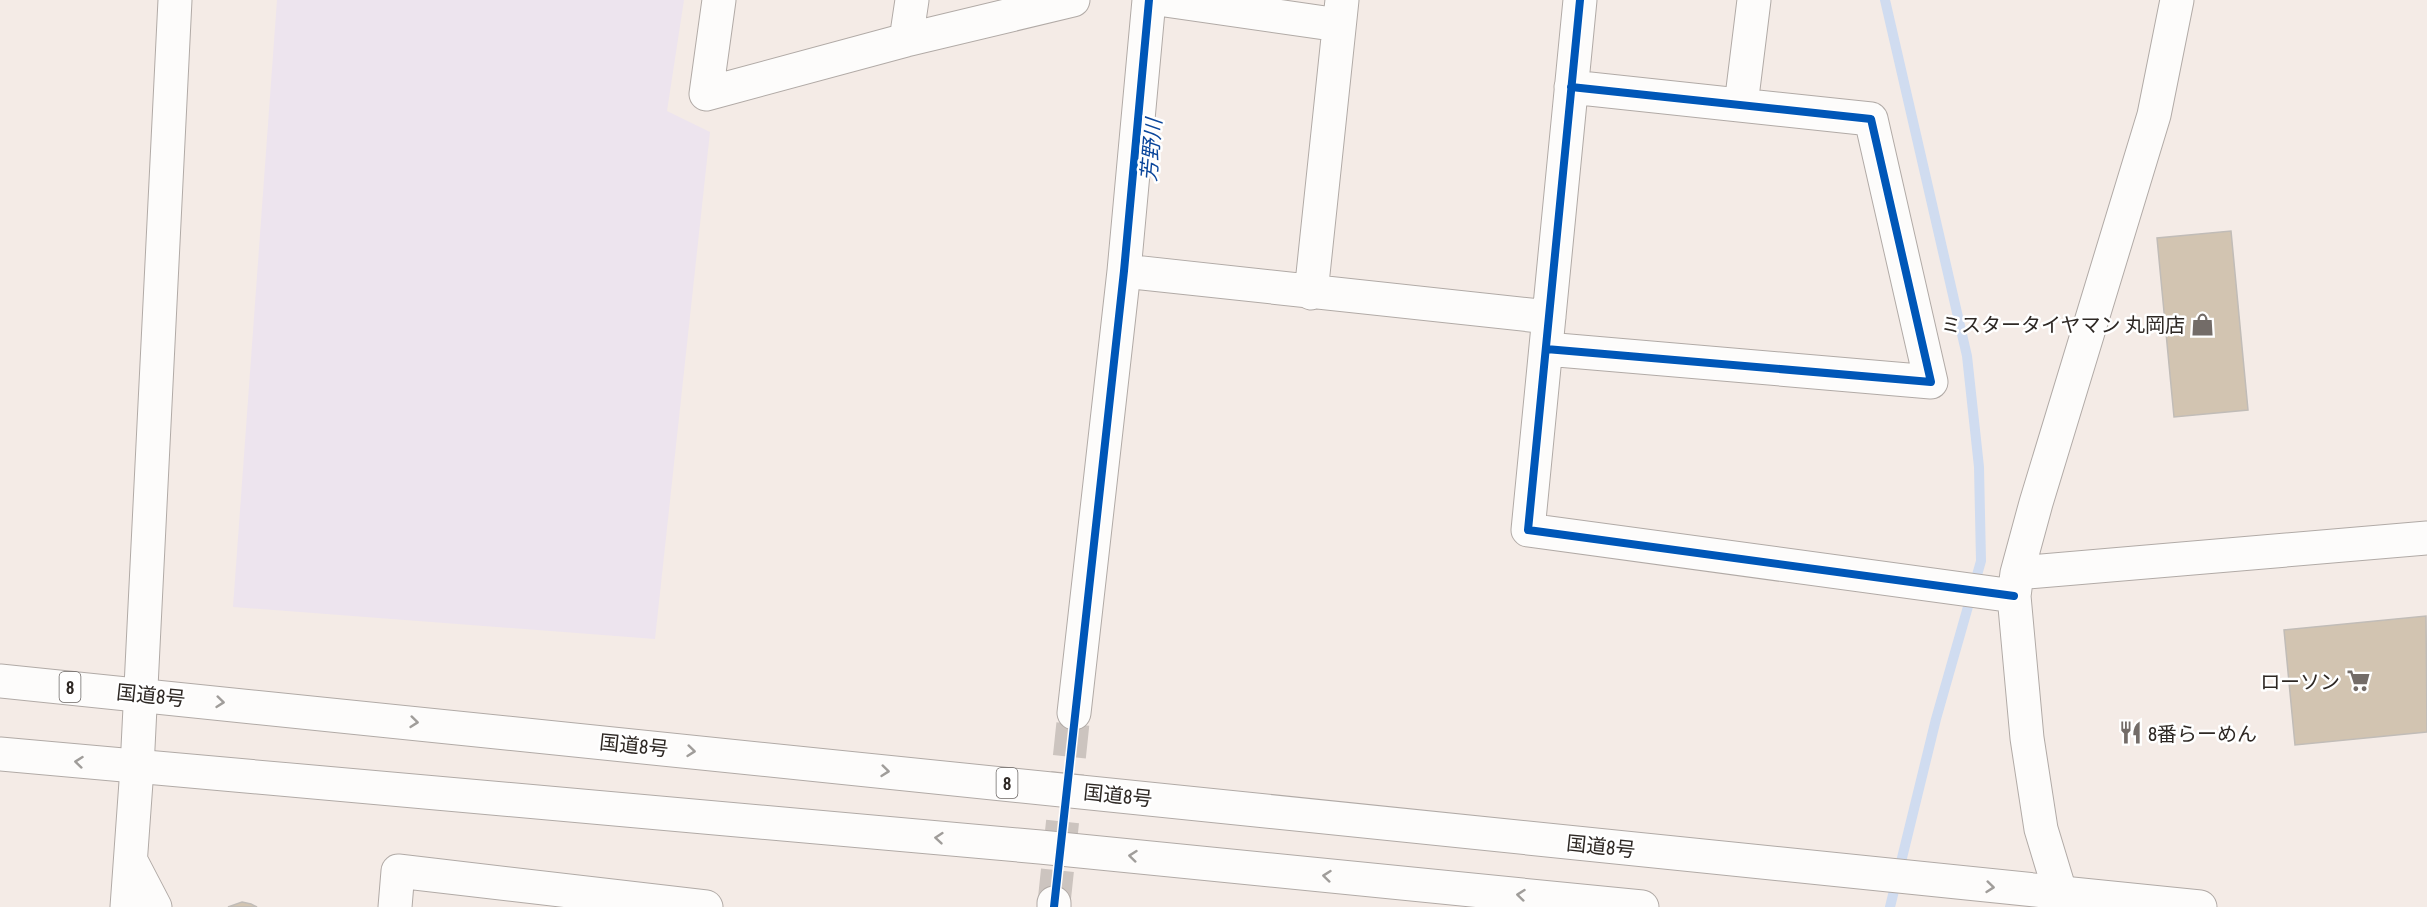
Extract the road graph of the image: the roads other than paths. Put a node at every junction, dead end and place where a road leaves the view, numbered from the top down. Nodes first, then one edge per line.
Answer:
1 (175, 0) edge
2 (719, 0) edge
3 (912, 0) edge
4 (1073, 0) edge
5 (1149, 0) edge
6 (1165, 0) edge
7 (1580, 0) edge
8 (1754, 0) edge
9 (2177, 0) edge
10 (1340, 12) edge
11 (906, 40) junction
12 (1571, 87) junction
13 (1742, 105) junction
14 (1124, 271) junction
15 (1311, 293) junction
16 (1547, 333) junction
17 (2427, 538) edge
18 (2015, 584) junction
19 (0, 681) edge
20 (141, 694) junction
21 (1074, 713) tunnel mouth
22 (0, 754) edge
23 (137, 768) junction
24 (131, 861) junction
25 (2061, 895) junction
26 (637, 902) edge
27 (127, 907) edge
28 (155, 907) edge
29 (395, 907) edge
30 (706, 907) edge
31 (1642, 907) edge
32 (2200, 907) edge

1 - 20 main road
2 - 11 main road
3 - 11 main road
4 - 11 main road
5 - 14 main road
6 - 10 main road
7 - 12 main road
8 - 13 main road
9 - 18 main road
10 - 15 main road
12 - 13 main road
12 - 16 main road
13 - 16 main road
14 - 15 main road
14 - 21 main road
15 - 16 main road
16 - 18 main road
17 - 18 main road
18 - 25 main road
19 - 20 main road, 国道8号 / 8
20 - 23 main road
20 -> 25 main road, 国道8号 / 8
23 -> 22 main road
23 - 24 main road
31 -> 23 main road
24 - 27 main road
24 - 28 main road
25 - 32 main road, 国道8号 / 8
26 - 29 main road
26 - 30 main road

